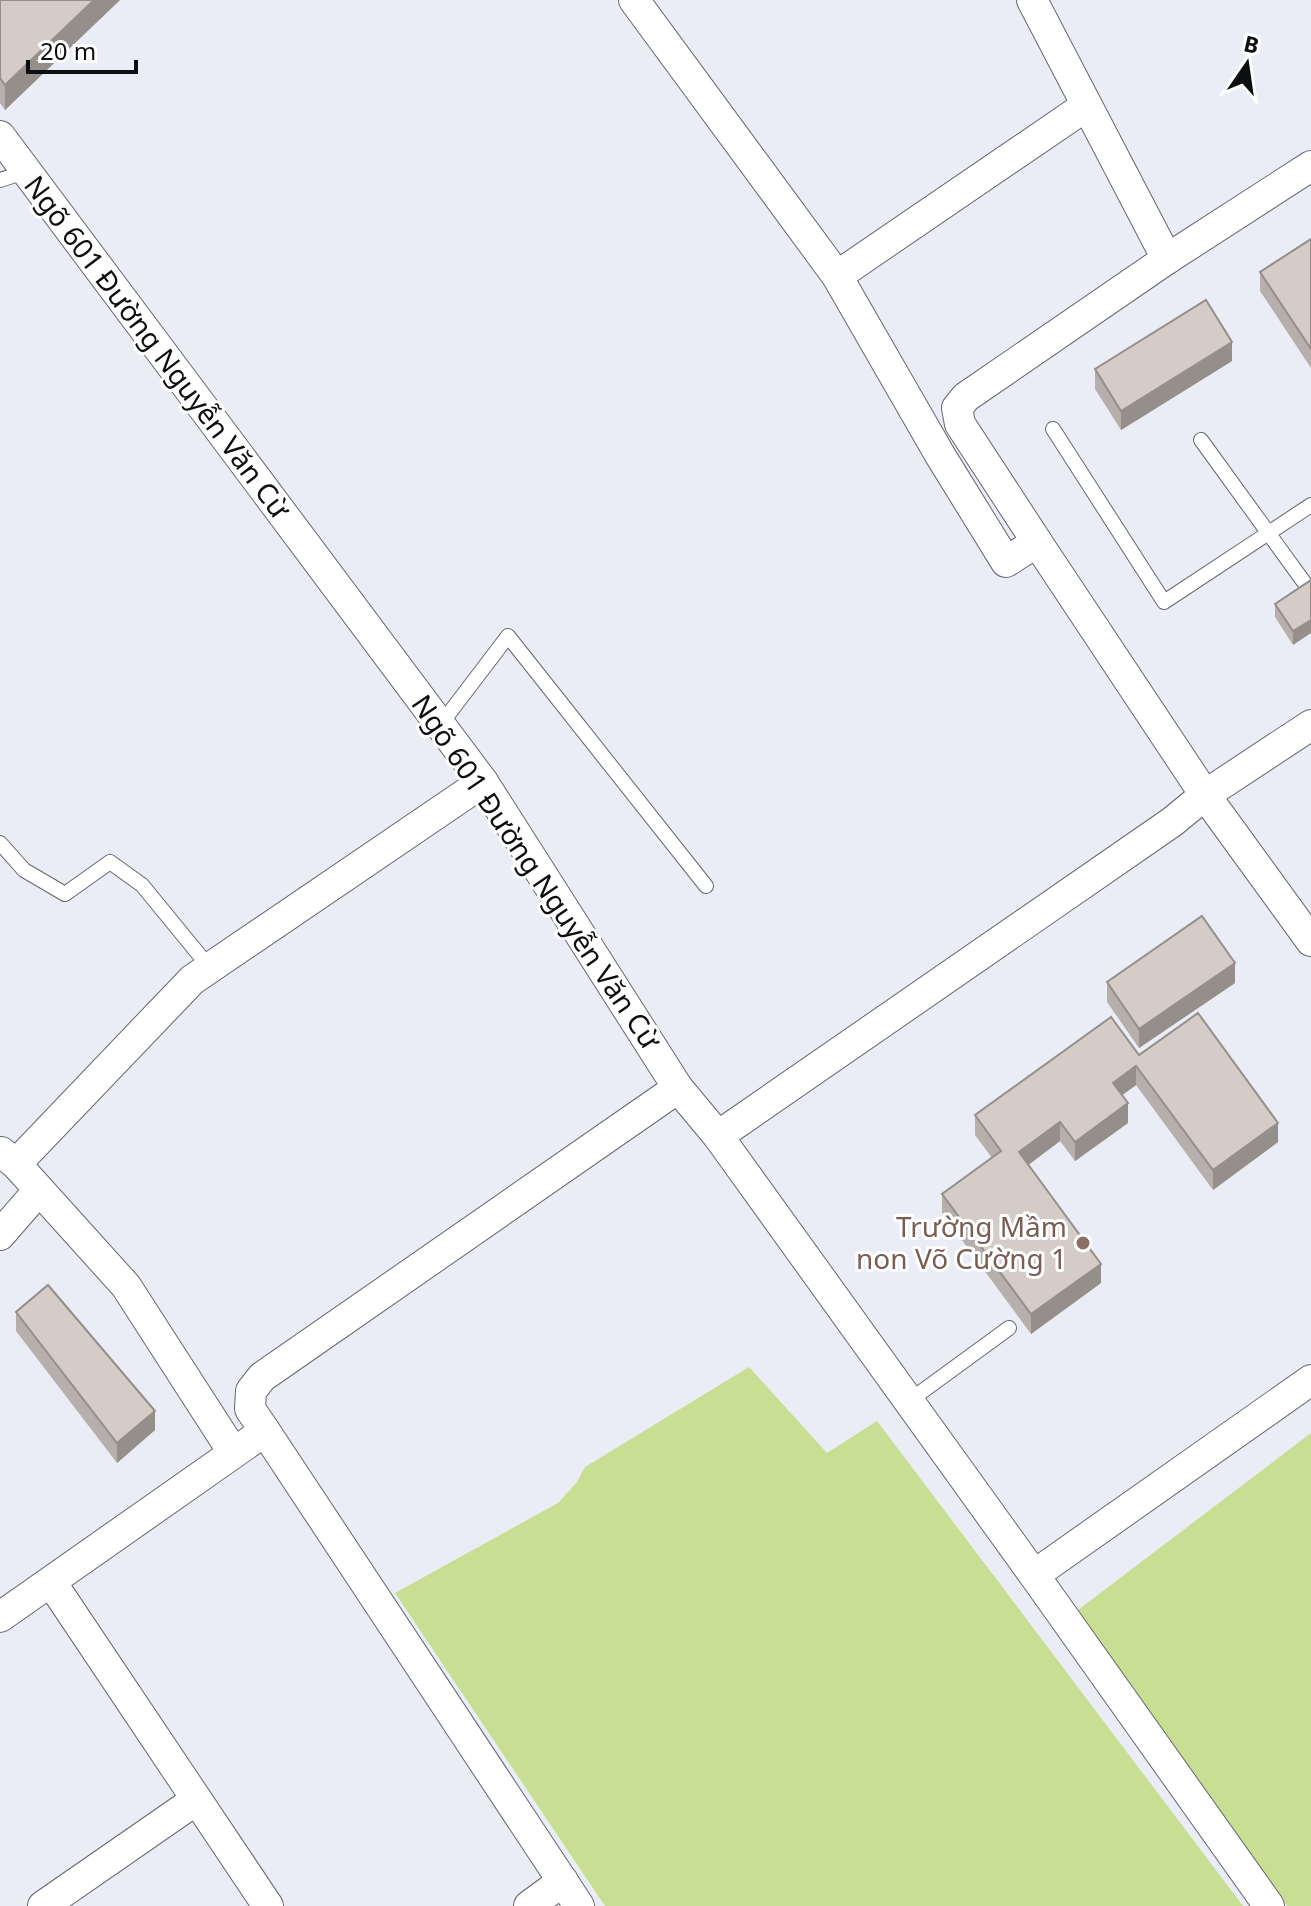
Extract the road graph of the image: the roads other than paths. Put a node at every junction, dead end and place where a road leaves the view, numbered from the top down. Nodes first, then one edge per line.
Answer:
1 (634, 0) edge
2 (1032, 0) edge
3 (1086, 106) junction
4 (0, 136) edge
5 (1311, 166) edge
6 (12, 176) edge
7 (1167, 259) junction
8 (837, 276) junction
9 (1053, 429) dead end
10 (1201, 440) dead end
11 (1311, 505) edge
12 (1269, 533) junction
13 (1037, 542) junction
14 (1306, 585) edge
15 (441, 724) junction
16 (1311, 725) edge
17 (483, 782) junction
18 (1205, 795) junction
19 (0, 843) edge
20 (706, 886) dead end
21 (1311, 941) edge
22 (210, 968) junction
23 (678, 1088) junction
24 (718, 1136) junction
25 (8, 1158) edge
26 (39, 1190) junction
27 (0, 1235) edge
28 (1009, 1328) dead end
29 (1311, 1380) edge
30 (909, 1401) junction
31 (265, 1431) junction
32 (233, 1452) junction
33 (1034, 1575) junction
34 (51, 1582) junction
35 (0, 1617) edge
36 (196, 1800) junction
37 (571, 1894) edge
38 (43, 1906) edge
39 (268, 1906) edge
40 (529, 1906) edge
41 (1269, 1906) edge

1 - 8 street
2 - 3 street
3 - 7 street
3 - 8 street
4 - 6 street, Ngõ 601 Đường Nguyễn Văn Cừ
5 - 7 street
6 - 15 street, Ngõ 601 Đường Nguyễn Văn Cừ
7 - 13 street
8 - 13 street
9 - 12 lane
10 - 12 lane
11 - 12 lane
12 - 14 lane
13 - 18 street
15 - 17 street, Ngõ 601 Đường Nguyễn Văn Cừ
15 - 20 lane
16 - 18 street
17 - 22 street
17 - 23 street, Ngõ 601 Đường Nguyễn Văn Cừ
18 - 21 street
18 - 24 street
19 - 22 lane
22 - 25 street
23 - 24 street, Ngõ 601 Đường Nguyễn Văn Cừ
23 - 31 street
24 - 30 street, Ngõ 601 Đường Nguyễn Văn Cừ
25 - 26 street
26 - 27 street
26 - 32 street
28 - 30 lane
29 - 33 street
30 - 33 street, Ngõ 601 Đường Nguyễn Văn Cừ
31 - 32 street
31 - 37 street
32 - 34 street
33 - 41 street, Ngõ 601 Đường Nguyễn Văn Cừ
34 - 35 street
34 - 36 street
36 - 38 street
36 - 39 street
37 - 40 street

